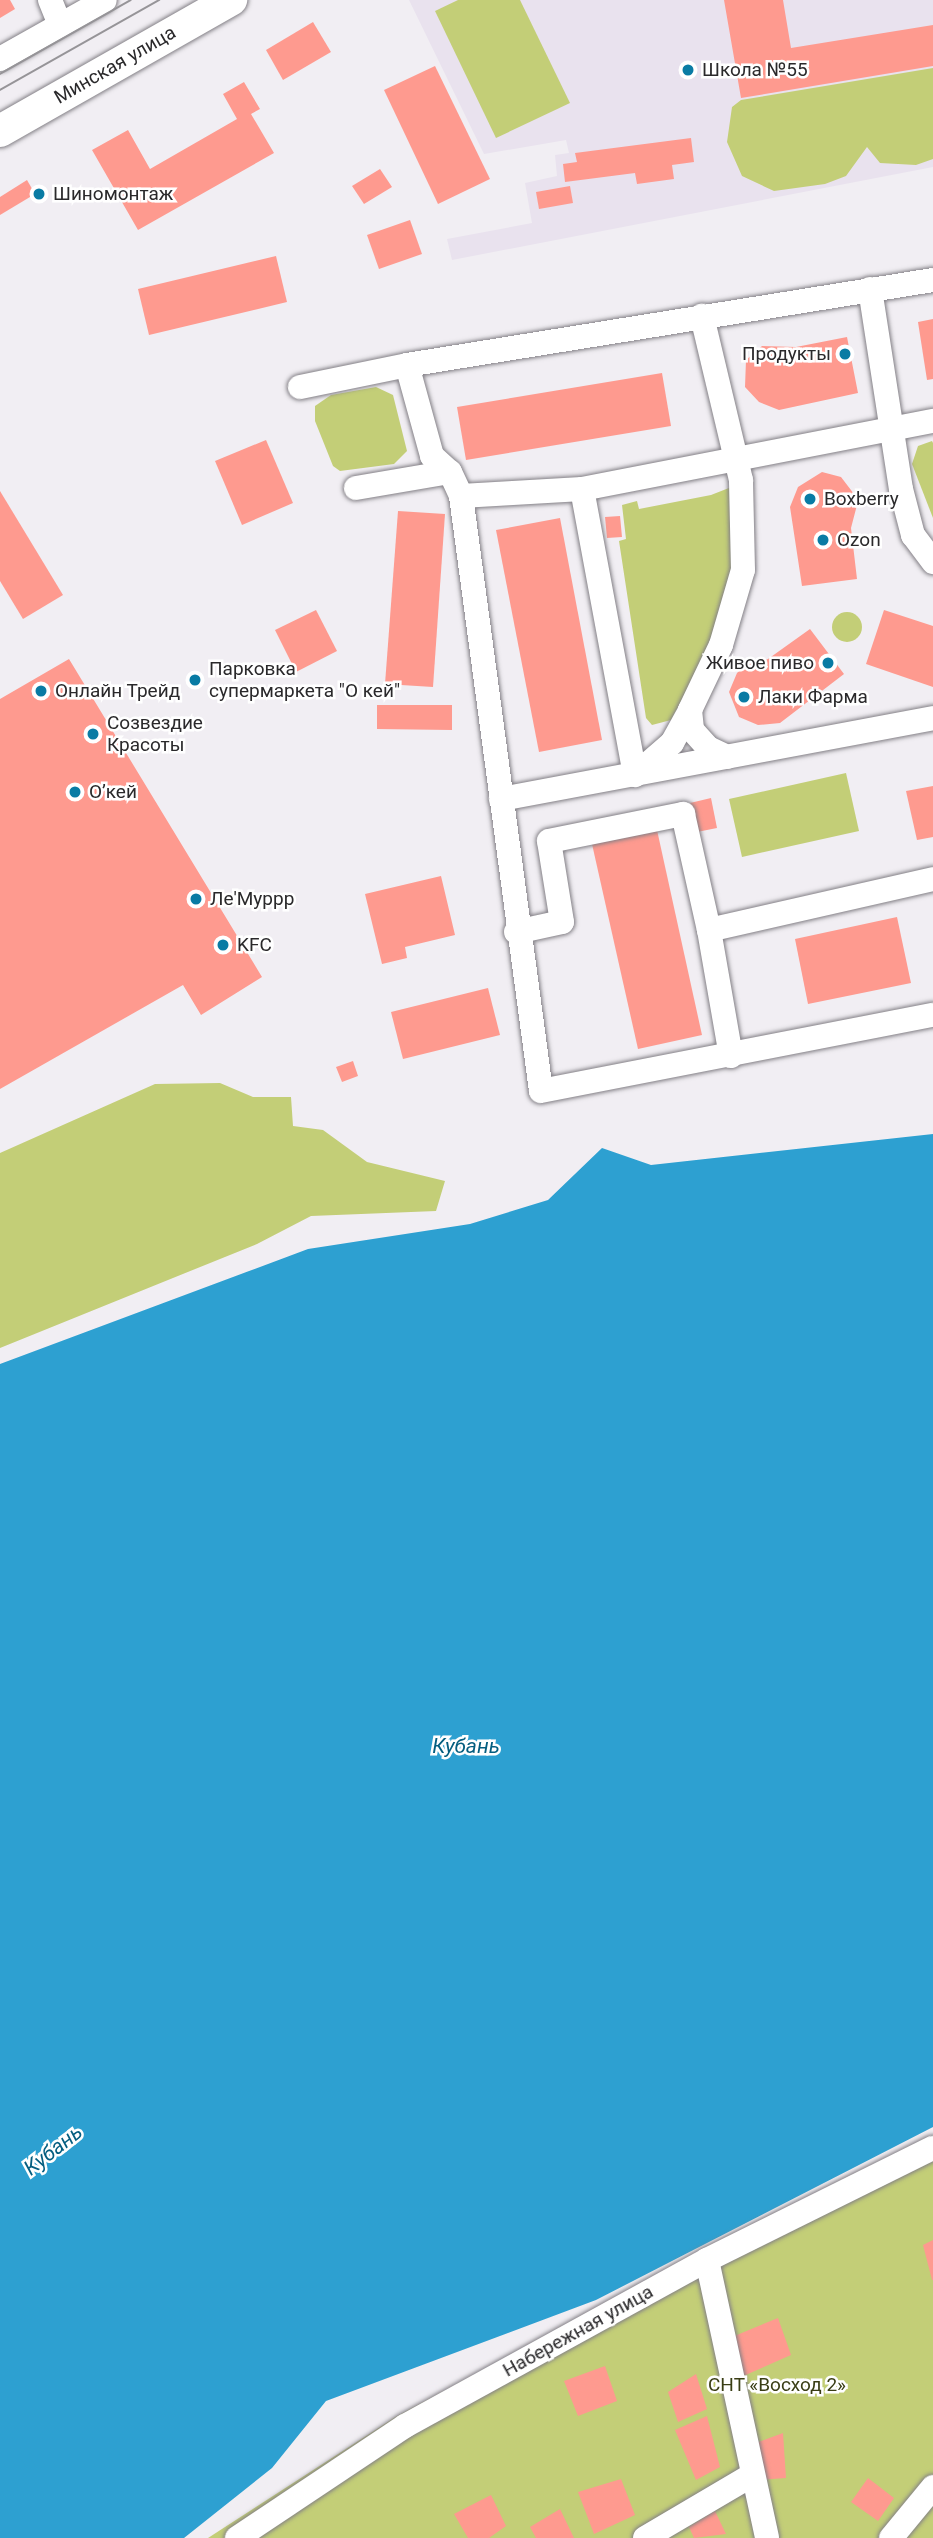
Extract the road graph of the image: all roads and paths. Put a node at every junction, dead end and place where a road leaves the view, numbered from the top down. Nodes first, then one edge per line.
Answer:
1 (50, 0) edge
2 (105, 0) edge
3 (231, 0) edge
4 (60, 25) junction
5 (0, 59) edge
6 (0, 131) edge
7 (933, 280) edge
8 (870, 289) junction
9 (702, 316) junction
10 (407, 365) junction
11 (300, 387) dead end
12 (933, 421) edge
13 (888, 427) junction
14 (735, 458) junction
15 (450, 472) junction
16 (356, 488) dead end
17 (582, 489) junction
18 (461, 496) junction
19 (933, 562) edge
20 (690, 710) junction
21 (933, 718) edge
22 (727, 757) junction
23 (635, 775) junction
24 (501, 799) junction
25 (933, 879) edge
26 (709, 930) junction
27 (516, 932) junction
28 (933, 1015) edge
29 (731, 1056) junction
30 (933, 2148) edge
31 (707, 2260) junction
32 (752, 2475) junction
33 (933, 2487) edge
34 (237, 2538) edge
35 (645, 2538) edge
36 (767, 2538) edge
37 (891, 2538) edge

1 - 4 street
2 - 4 street
3 - 6 main road, Минская улица
4 - 5 street
7 - 8 street
8 - 9 street
8 - 13 street
9 - 10 street
9 - 14 street
10 - 11 street
10 - 15 street
12 - 13 street
13 - 14 street
13 - 19 street
14 - 17 street
14 - 20 street
15 - 16 street
15 - 18 street
17 - 18 street
17 - 23 street
18 - 24 street
20 - 22 street
20 - 23 street
21 - 22 street
22 - 23 street
23 - 24 street
24 - 27 street
25 - 26 street
26 - 27 street
26 - 29 street
27 - 29 street
28 - 29 street
30 - 31 street, Набережная улица
31 - 32 street
31 - 34 street, Набережная улица
32 - 35 street
32 - 36 street
33 - 37 street

